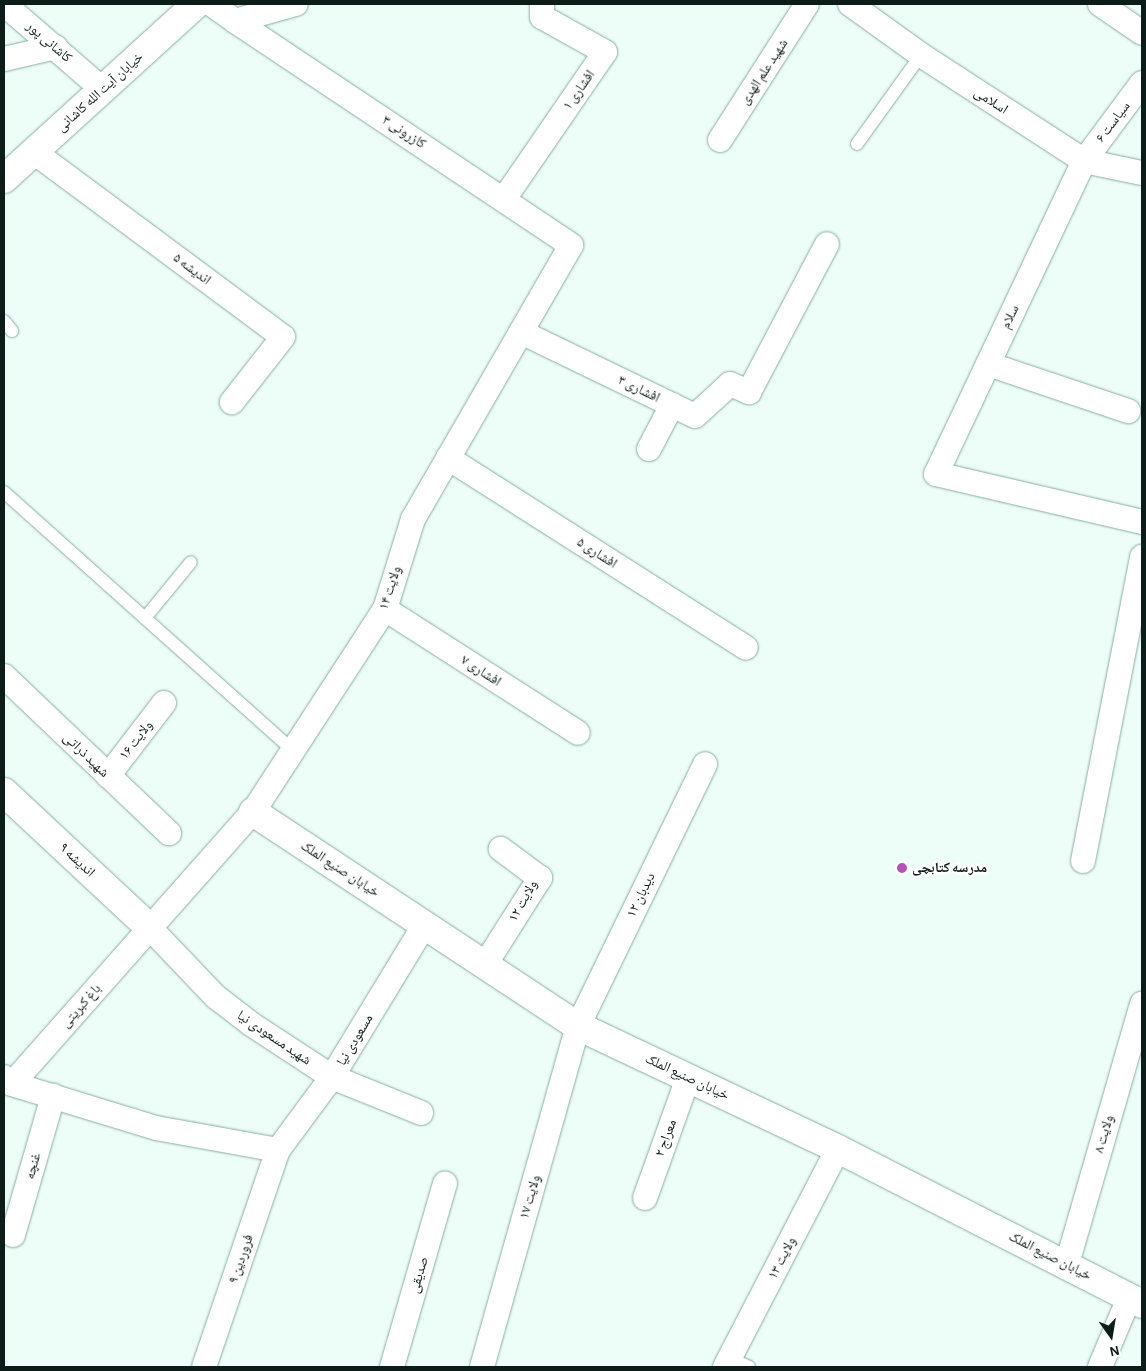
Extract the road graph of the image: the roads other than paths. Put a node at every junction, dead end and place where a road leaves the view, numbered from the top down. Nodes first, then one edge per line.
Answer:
1 (4, 4) edge
2 (180, 4) edge
3 (196, 4) edge
4 (211, 4) edge
5 (296, 4) edge
6 (542, 4) edge
7 (807, 4) edge
8 (850, 4) edge
9 (1100, 4) edge
10 (235, 21) junction
11 (1142, 32) edge
12 (56, 47) junction
13 (921, 55) junction
14 (4, 59) edge
15 (93, 81) junction
16 (1142, 83) edge
17 (720, 140) dead end
18 (857, 144) dead end
19 (34, 152) junction
20 (4, 160) edge
21 (1084, 161) junction
22 (1142, 173) edge
23 (4, 180) edge
24 (504, 198) junction
25 (827, 244) dead end
26 (571, 245) joint
27 (521, 332) junction
28 (988, 364) junction
29 (232, 402) dead end
30 (672, 405) junction
31 (1128, 411) dead end
32 (649, 450) dead end
33 (448, 458) junction
34 (4, 492) edge
35 (1142, 522) edge
36 (1142, 557) edge
37 (191, 562) dead end
38 (385, 609) junction
39 (146, 618) junction
40 (746, 648) dead end
41 (4, 676) edge
42 (164, 703) dead end
43 (578, 733) dead end
44 (293, 750) junction
45 (705, 764) dead end
46 (108, 776) junction
47 (4, 792) edge
48 (253, 812) junction
49 (169, 833) dead end
50 (501, 849) dead end
51 (1084, 861) dead end
52 (425, 924) junction
53 (150, 928) junction
54 (486, 963) junction
55 (1142, 1004) edge
56 (578, 1026) junction
57 (332, 1077) junction
58 (688, 1078) junction
59 (8, 1080) edge
60 (53, 1096) junction
61 (421, 1113) dead end
62 (838, 1149) junction
63 (278, 1150) junction
64 (445, 1183) dead end
65 (645, 1198) dead end
66 (13, 1235) dead end
67 (1067, 1264) junction
68 (1136, 1301) edge
69 (735, 1364) edge
70 (204, 1367) edge
71 (392, 1367) edge
72 (482, 1367) edge
73 (1100, 1367) edge

1 - 12 street, کاشانی پور
2 - 15 street, خیابان آیت الله کاشانی
3 - 19 street, خیابان آیت الله کاشانی
4 - 10 street, کازرونی ۳
5 - 10 street
6 - 24 street, افشاری ۱
7 - 17 street, شهید علم الهدی
8 - 13 street, اسلامی
9 - 11 street
10 - 24 street, کازرونی ۳
12 - 14 street
12 - 15 street, کاشانی پور
13 - 18 lane
13 - 21 street, اسلامی
15 - 20 street, خیابان آیت الله کاشانی
16 - 21 street, سیاست ۶
19 - 23 street, خیابان آیت الله کاشانی
19 - 29 street, اندیشه ۵
21 - 22 street, اسلامی
21 - 28 street, سلام
24 - 26 street, کازرونی ۳
25 - 30 street, افشاری ۳
26 - 27 street, ولایت ۱۴
27 - 30 street, افشاری ۳
27 - 33 street, ولایت ۱۴
28 - 31 street
28 - 35 street, سلام
30 - 32 street
33 - 38 street, ولایت ۱۴
33 - 40 street, افشاری ۵
34 - 39 lane
36 - 51 street
37 - 39 lane
38 - 43 street, افشاری ۷
38 - 44 street, ولایت ۱۴
39 - 44 lane
41 - 46 street, شهید ذراتی
42 - 46 street, ولایت ۱۶
44 - 48 street, ولایت ۱۴
45 - 56 street, دیدبان ۱۲
46 - 49 street, شهید ذراتی
47 - 53 street, اندیشه ۹
48 - 52 street, خیابان صنیع الملک
48 - 53 street, ولایت ۱۴
50 - 54 street, ولایت ۱۲
52 - 54 street, خیابان صنیع الملک
52 - 57 street, مسعودی نیا
53 - 57 street, شهید مسعودی نیا
53 - 59 street, باغ کبریتی
54 - 56 street, خیابان صنیع الملک
55 - 67 street, ولایت ۸
56 - 58 street, خیابان صنیع الملک
56 - 72 street, ولایت ۱۷
57 - 61 street, شهید مسعودی نیا
57 - 63 street, مسعودی نیا
58 - 62 street, خیابان صنیع الملک
58 - 65 street, معراج ۲
59 - 60 street
60 - 63 street
60 - 66 street, غنچه
62 - 67 street, خیابان صنیع الملک
62 - 69 street, ولایت ۱۳
63 - 70 street, فروردین ۹
64 - 71 street, صدیقی
67 - 68 street, خیابان صنیع الملک
68 - 73 street

